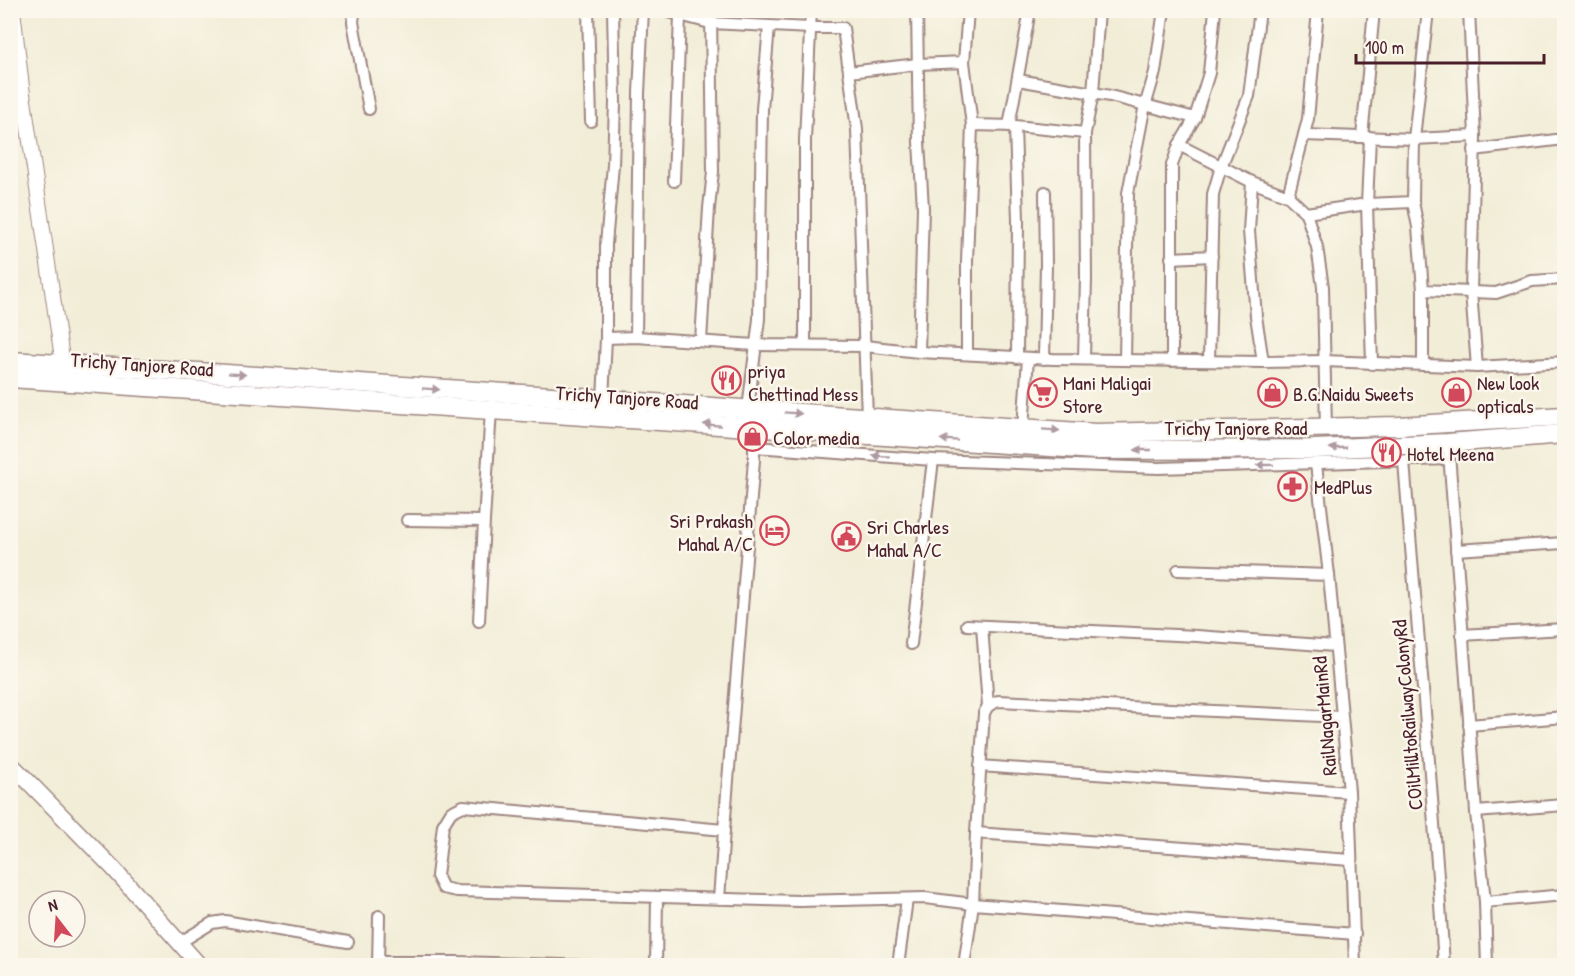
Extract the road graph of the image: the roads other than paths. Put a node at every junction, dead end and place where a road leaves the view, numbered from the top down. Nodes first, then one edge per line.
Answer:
1 (13, 10) edge
2 (357, 10) edge
3 (588, 10) edge
4 (613, 10) edge
5 (643, 10) edge
6 (711, 10) edge
7 (811, 10) edge
8 (917, 10) edge
9 (968, 10) edge
10 (1030, 10) edge
11 (1099, 10) edge
12 (1164, 10) edge
13 (1215, 10) edge
14 (1260, 10) edge
15 (1318, 10) edge
16 (1374, 10) edge
17 (1428, 10) edge
18 (1469, 10) edge
19 (670, 12) edge
20 (710, 23) junction
21 (769, 26) junction
22 (811, 28) junction
23 (964, 62) junction
24 (918, 64) junction
25 (849, 72) junction
26 (1018, 80) junction
27 (1093, 93) junction
28 (1145, 106) junction
29 (369, 109) dead end
30 (1195, 118) junction
31 (591, 121) dead end
32 (972, 124) junction
33 (1012, 126) junction
34 (1085, 133) junction
35 (1304, 135) junction
36 (1475, 136) junction
37 (1366, 137) junction
38 (1414, 139) junction
39 (1564, 139) edge
40 (1179, 145) junction
41 (1474, 150) junction
42 (1221, 167) junction
43 (674, 181) dead end
44 (1252, 183) junction
45 (1045, 192) dead end
46 (1288, 196) junction
47 (1413, 202) junction
48 (1367, 204) junction
49 (1306, 213) junction
50 (1212, 256) junction
51 (1171, 258) junction
52 (1564, 279) edge
53 (1423, 290) junction
54 (1471, 292) junction
55 (636, 337) junction
56 (606, 338) junction
57 (701, 341) junction
58 (805, 344) junction
59 (755, 345) junction
60 (865, 346) junction
61 (919, 352) junction
62 (967, 354) junction
63 (1017, 357) junction
64 (1029, 358) junction
65 (1084, 358) junction
66 (1044, 359) junction
67 (1125, 360) junction
68 (10, 361) edge
69 (1172, 361) junction
70 (1209, 361) junction
71 (1324, 361) junction
72 (1263, 362) junction
73 (1564, 362) edge
74 (63, 364) junction
75 (1372, 364) junction
76 (1423, 365) junction
77 (1477, 367) junction
78 (10, 378) edge
79 (603, 400) junction
80 (491, 410) junction
81 (748, 410) junction
82 (1564, 416) edge
83 (867, 418) junction
84 (754, 428) junction
85 (1023, 428) junction
86 (1326, 429) junction
87 (1564, 434) edge
88 (755, 447) junction
89 (1449, 451) junction
90 (933, 459) junction
91 (1404, 461) junction
92 (1316, 464) junction
93 (407, 520) dead end
94 (484, 521) junction
95 (1564, 543) edge
96 (1456, 550) junction
97 (1178, 570) dead end
98 (1329, 575) junction
99 (479, 621) dead end
100 (967, 625) dead end
101 (982, 626) junction
102 (1564, 629) edge
103 (1462, 635) junction
104 (911, 644) dead end
105 (1335, 646) junction
106 (988, 706) junction
107 (1342, 717) junction
108 (1564, 717) edge
109 (1469, 725) junction
110 (10, 763) edge
111 (980, 766) junction
112 (1349, 792) junction
113 (1564, 805) edge
114 (1476, 812) junction
115 (724, 830) junction
116 (976, 833) junction
117 (1351, 860) junction
118 (1564, 895) edge
119 (657, 897) junction
120 (907, 898) junction
121 (719, 899) junction
122 (1485, 902) junction
123 (973, 904) junction
124 (379, 916) dead end
125 (1355, 934) junction
126 (348, 942) dead end
127 (179, 943) junction
128 (378, 964) edge
129 (200, 966) edge
130 (597, 966) edge
131 (656, 966) edge
132 (898, 966) edge
133 (964, 966) edge
134 (1355, 966) edge
135 (1444, 966) edge
136 (1487, 966) edge

1 - 74 street
2 - 29 street
3 - 31 street
4 - 56 street
5 - 55 street
6 - 20 street
7 - 22 street
8 - 24 street
9 - 23 street
10 - 26 street
11 - 27 street
12 - 28 street
13 - 30 street
14 - 42 street
15 - 35 street
16 - 37 street
17 - 38 street
18 - 36 street
19 - 20 street
19 - 43 street
20 - 21 street
20 - 57 street
21 - 22 street
21 - 59 street
22 - 25 street
22 - 58 street
23 - 24 street
23 - 32 street
24 - 25 street
24 - 61 street
25 - 60 street
26 - 27 street
26 - 33 street
27 - 28 street
27 - 34 street
28 - 30 street
28 - 67 street
30 - 40 street
32 - 33 street
32 - 62 street
33 - 34 street
33 - 63 street
34 - 65 street
35 - 37 street
35 - 46 street
36 - 38 street
36 - 41 street
37 - 38 street
37 - 48 street
38 - 47 street
39 - 41 street
40 - 42 street
40 - 51 street
41 - 54 street
42 - 44 street
42 - 50 street
44 - 46 street
44 - 72 street
45 - 66 street
46 - 49 street
47 - 48 street
47 - 53 street
48 - 49 street
48 - 75 street
49 - 71 street
50 - 51 street
50 - 70 street
51 - 69 street
52 - 54 street
53 - 54 street
53 - 76 street
54 - 77 street
55 - 56 street
55 - 57 street
56 - 79 street
57 - 59 street
58 - 59 street
58 - 60 street
59 - 81 street
60 - 61 street
60 - 83 street
61 - 62 street
62 - 63 street
63 - 64 street
64 - 66 street
64 - 85 street
65 - 66 street
65 - 67 street
67 - 69 street
68 - 74 highway, Trichy Tanjore Road
69 - 70 street
70 - 72 street
71 - 72 street
71 - 75 street
71 - 86 street
73 - 77 street
74 -> 79 highway, Trichy Tanjore Road
75 - 76 street
76 - 77 street
78 - 80 highway, Trichy Tanjore Road
79 - 81 highway, Trichy Tanjore Road
84 -> 80 highway, Trichy Tanjore Road
80 - 94 street
81 -> 83 highway, Trichy Tanjore Road
82 - 86 highway, Trichy Tanjore Road
83 - 85 highway, Trichy Tanjore Road
84 - 88 street
89 -> 84 highway, Trichy Tanjore Road
85 -> 86 highway, Trichy Tanjore Road
87 - 89 highway, Trichy Tanjore Road
90 -> 88 street
88 - 115 street
89 - 91 street
89 - 96 street
92 -> 90 street
90 - 104 street
91 - 92 street
91 - 135 street, COilMilltoRailwayColonyRd
92 - 98 street, RailNagarMainRd
93 - 94 street
94 - 99 street
95 - 96 street
96 - 103 street
97 - 98 street
98 - 105 street, RailNagarMainRd
100 - 101 street
101 - 105 street
101 - 106 street
102 - 103 street
103 - 109 street
105 - 107 street, RailNagarMainRd
106 - 107 street
106 - 111 street
107 - 112 street, RailNagarMainRd
108 - 109 street
109 - 114 street
110 - 127 main road
111 - 112 street
111 - 116 street
112 - 117 street, RailNagarMainRd
113 - 114 street
114 - 122 street
115 - 119 street
115 - 121 street
116 - 117 street
116 - 123 street
117 - 125 street, RailNagarMainRd
118 - 122 street
119 - 121 street
119 - 131 street
120 - 121 street
120 - 123 street
120 - 132 street
122 - 136 street
123 - 125 street
123 - 133 street
124 - 128 street
125 - 134 street, RailNagarMainRd
126 - 127 street
127 - 129 main road
128 - 130 street

